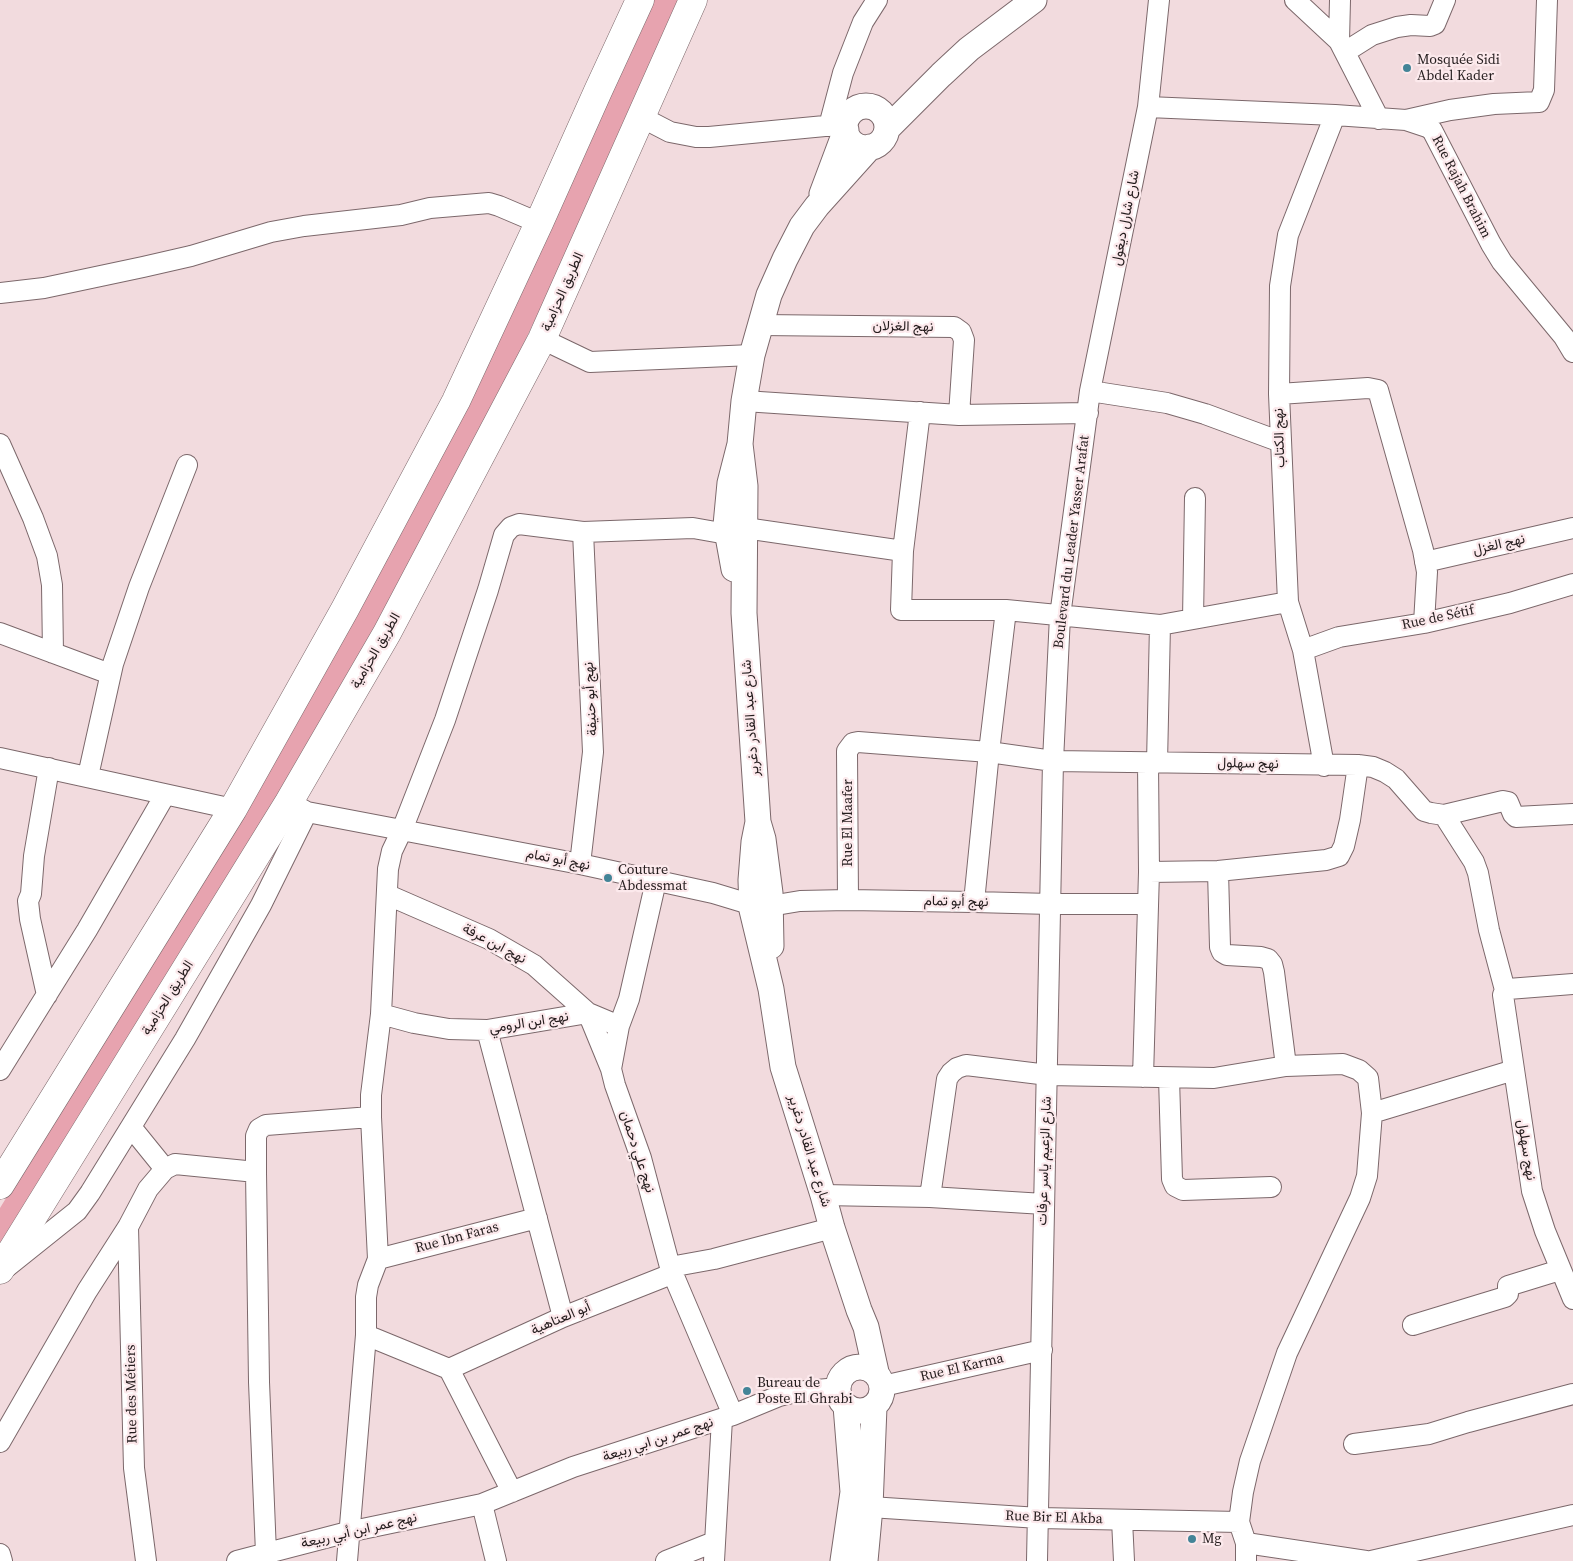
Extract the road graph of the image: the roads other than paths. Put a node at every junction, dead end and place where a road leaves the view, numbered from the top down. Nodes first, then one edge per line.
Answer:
1 (640, 0) edge
2 (694, 0) edge
3 (876, 0) edge
4 (1009, 0) edge
5 (1034, 0) edge
6 (1159, 0) edge
7 (1170, 0) edge
8 (1295, 0) edge
9 (1340, 0) edge
10 (1445, 0) edge
11 (1547, 0) edge
12 (1157, 21) junction
13 (1342, 47) junction
14 (1148, 107) junction
15 (1335, 115) junction
16 (641, 117) junction
17 (1378, 119) junction
18 (1406, 120) junction
19 (884, 121) junction
20 (840, 127) junction
21 (870, 148) junction
22 (817, 206) junction
23 (539, 223) junction
24 (0, 293) edge
25 (760, 325) junction
26 (542, 339) junction
27 (1573, 352) edge
28 (752, 355) junction
29 (1090, 391) junction
30 (1279, 394) junction
31 (744, 401) junction
32 (920, 412) junction
33 (1088, 413) junction
34 (959, 415) junction
35 (1281, 442) junction
36 (0, 444) edge
37 (186, 465) dead end
38 (1195, 498) dead end
39 (736, 524) junction
40 (1573, 528) edge
41 (583, 532) junction
42 (902, 551) junction
43 (1425, 562) junction
44 (1573, 584) edge
45 (1288, 602) junction
46 (1006, 610) junction
47 (1060, 616) junction
48 (1193, 619) junction
49 (1424, 623) junction
50 (1160, 625) junction
51 (0, 633) edge
52 (1303, 650) junction
53 (53, 652) junction
54 (110, 674) junction
55 (849, 747) joint
56 (989, 752) junction
57 (0, 758) edge
58 (1053, 761) junction
59 (1152, 763) junction
60 (1358, 765) junction
61 (1324, 766) junction
62 (49, 768) junction
63 (88, 776) junction
64 (165, 795) junction
65 (298, 807) junction
66 (233, 809) junction
67 (1573, 814) edge
68 (1444, 815) junction
69 (402, 830) junction
70 (580, 864) junction
71 (1218, 871) junction
72 (1149, 872) junction
73 (656, 881) junction
74 (388, 895) junction
75 (761, 899) junction
76 (848, 900) junction
77 (974, 902) junction
78 (1051, 904) junction
79 (1147, 904) junction
80 (1573, 984) edge
81 (1504, 993) junction
82 (46, 995) junction
83 (588, 1013) junction
84 (381, 1014) junction
85 (619, 1026) junction
86 (486, 1030) junction
87 (1286, 1066) junction
88 (0, 1070) edge
89 (611, 1070) junction
90 (1514, 1070) junction
91 (1048, 1075) junction
92 (1143, 1077) junction
93 (1169, 1078) junction
94 (1372, 1113) junction
95 (371, 1117) junction
96 (131, 1127) junction
97 (165, 1169) junction
98 (256, 1172) junction
99 (0, 1185) edge
100 (1271, 1187) dead end
101 (823, 1195) junction
102 (930, 1197) junction
103 (1044, 1204) junction
104 (536, 1218) junction
105 (128, 1227) junction
106 (832, 1228) junction
107 (378, 1259) junction
108 (672, 1270) junction
109 (1560, 1270) junction
110 (0, 1272) edge
111 (1573, 1299) edge
112 (859, 1310) junction
113 (563, 1317) junction
114 (1413, 1325) dead end
115 (366, 1335) junction
116 (1042, 1350) junction
117 (449, 1369) junction
118 (878, 1388) junction
119 (842, 1390) junction
120 (1573, 1394) edge
121 (727, 1417) junction
122 (1, 1439) edge
123 (1354, 1444) dead end
124 (512, 1492) junction
125 (482, 1504) junction
126 (870, 1507) junction
127 (1573, 1515) edge
128 (1039, 1518) junction
129 (1122, 1520) junction
130 (1238, 1522) junction
131 (847, 1528) junction
132 (348, 1532) junction
133 (1463, 1541) junction
134 (266, 1552) junction
135 (714, 1552) edge
136 (1246, 1552) edge
137 (0, 1554) edge
138 (2, 1561) edge
139 (146, 1561) edge
140 (237, 1561) edge
141 (347, 1561) edge
142 (496, 1561) edge
143 (666, 1561) edge
144 (829, 1561) edge
145 (842, 1561) edge
146 (866, 1561) edge
147 (1037, 1561) edge
148 (1124, 1561) edge
149 (1366, 1561) edge
150 (1371, 1561) edge
151 (1455, 1561) edge

1 - 23 highway
2 - 16 highway, الطريق الحزامية
3 - 20 street
4 - 19 main road
5 - 19 main road
6 - 12 street, شارع شارل ديغول
7 - 12 street, شارع شارل ديغول
8 - 13 street
9 - 13 street
10 - 13 street
11 - 18 street
12 - 14 street, شارع شارل ديغول
13 - 17 street
14 - 15 street, Rue Rajah Brahim
14 - 29 street, شارع شارل ديغول
15 - 17 street, Rue Rajah Brahim
15 - 30 street, نهج الكتاب
16 - 20 street
16 - 26 highway, الطريق الحزامية
17 - 18 street, Rue Rajah Brahim
18 - 27 street, Rue Rajah Brahim
19 - 20 main road, شارع عبد القادر دغرير
19 - 21 main road, شارع عبد القادر دغرير
20 - 21 main road
20 - 22 main road, شارع عبد القادر دغرير
21 - 22 main road, شارع عبد القادر دغرير
22 - 25 main road, شارع عبد القادر دغرير
23 - 24 street
23 - 66 highway
25 - 28 main road, شارع عبد القادر دغرير
25 - 34 street, نهج الغزلان
26 - 28 street
26 - 65 highway, الطريق الحزامية
28 - 31 main road, شارع عبد القادر دغرير
29 - 33 street, شارع شارل ديغول
29 - 35 street
30 - 35 street, نهج الكتاب
30 - 43 street
31 - 32 street
31 - 39 main road, شارع عبد القادر دغرير
32 - 34 street
32 - 42 street
33 - 34 street
33 - 47 street, Boulevard du Leader Yasser Arafat
35 - 45 street, نهج الكتاب
36 - 53 street
37 - 54 street
38 - 48 street
39 - 41 street
39 - 42 street
39 - 75 main road, شارع عبد القادر دغرير
40 - 43 street, نهج الغزل
41 - 69 street
41 - 70 street, نهج أبو حنيفة
42 - 46 street
43 - 49 street
44 - 49 street, Rue de Sétif
45 - 48 street
45 - 52 street, نهج الكتاب
46 - 47 street
46 - 56 street
47 - 50 street
47 - 58 street, Boulevard du Leader Yasser Arafat
48 - 50 street
49 - 52 street, Rue de Sétif
50 - 59 street
51 - 53 street
52 - 61 street, نهج الكتاب
53 - 54 street
54 - 63 street
55 - 56 street, نهج سهلول
55 - 76 street, Rue El Maafer
56 - 58 street, نهج سهلول
56 - 77 street
57 - 62 street
58 - 59 street, نهج سهلول
58 - 78 street, شارع الزعيم ياسر عرفات
59 - 61 street, نهج سهلول
59 - 72 street
60 - 61 street, نهج سهلول
60 - 68 street, نهج سهلول
60 - 71 street
62 - 63 street
62 - 82 street
63 - 64 street
64 - 66 street
64 - 82 street
65 - 69 street, نهج أبو تمام
65 - 96 street
65 - 110 highway, الطريق الحزامية
66 - 99 highway
67 - 68 street
68 - 81 street, نهج سهلول
69 - 70 street, نهج أبو تمام
69 - 74 street
70 - 73 street, نهج أبو تمام
71 - 72 street
71 - 87 street
72 - 79 street
73 - 75 street, نهج أبو تمام
73 - 85 street, نهج علي دحمان
74 - 83 street, نهج ابن عرفة
74 - 84 street
75 - 76 street, نهج أبو تمام
75 - 101 main road, شارع عبد القادر دغرير
76 - 77 street, نهج أبو تمام
77 - 78 street, نهج أبو تمام
78 - 79 street, نهج أبو تمام
78 - 91 street, شارع الزعيم ياسر عرفات
79 - 92 street
80 - 81 street
81 - 90 street, نهج سهلول
82 - 88 street
83 - 85 street
83 - 86 street, نهج ابن الرومي
83 - 89 street
84 - 86 street, نهج ابن الرومي
84 - 95 street
85 - 89 street, نهج علي دحمان
86 - 104 street
87 - 93 street
87 - 94 street
89 - 108 street, نهج علي دحمان
90 - 94 street
90 - 109 street, نهج سهلول
91 - 92 street
91 - 102 street
91 - 103 street, شارع الزعيم ياسر عرفات
92 - 93 street
93 - 100 street
94 - 130 street
95 - 98 street
95 - 107 street
96 - 97 street
96 - 110 street
97 - 98 street
97 - 105 street
98 - 134 street
101 - 102 street
101 - 106 main road, شارع عبد القادر دغرير
102 - 103 street
103 - 116 street, شارع الزعيم ياسر عرفات
104 - 107 street, Rue Ibn Faras
104 - 113 street
105 - 122 street
105 - 139 street, Rue des Métiers
106 - 108 street, أبو العتاهية
106 - 112 main road, شارع عبد القادر دغرير
107 - 115 street
108 - 113 street, أبو العتاهية
108 - 121 street, نهج علي دحمان
109 - 111 street, نهج سهلول
109 - 114 street
112 - 118 main road, شارع عبد القادر دغرير
112 - 119 main road, شارع عبد القادر دغرير
113 - 117 street, أبو العتاهية
115 - 117 street
115 - 132 street
116 - 118 street, Rue El Karma
116 - 128 street, شارع الزعيم ياسر عرفات
117 - 124 street
118 - 119 main road
118 - 119 main road
118 - 126 main road, شارع عبد القادر دغرير
119 - 121 street, نهج عمر بن ابي ربيعة
119 - 131 main road, شارع عبد القادر دغرير
120 - 123 street
121 - 124 street, نهج عمر بن ابي ربيعة
121 - 135 street, نهج علي دحمان
124 - 125 street, نهج عمر بن ابي ربيعة
125 - 132 street, نهج عمر ابن أبي ربيعة
125 - 142 street
126 - 128 street, Rue Bir El Akba
126 - 146 main road, شارع عبد القادر دغرير
127 - 133 street
128 - 129 street, Rue Bir El Akba
128 - 147 street, شارع الزعيم ياسر عرفات
129 - 130 street, Rue Bir El Akba
129 - 148 street
130 - 136 street
131 - 144 street
131 - 145 main road, شارع عبد القادر دغرير
132 - 134 street, نهج عمر ابن أبي ربيعة
132 - 141 street
133 - 150 street
133 - 151 street
134 - 140 street, نهج عمر ابن أبي ربيعة
135 - 143 street
136 - 149 street
137 - 138 street

